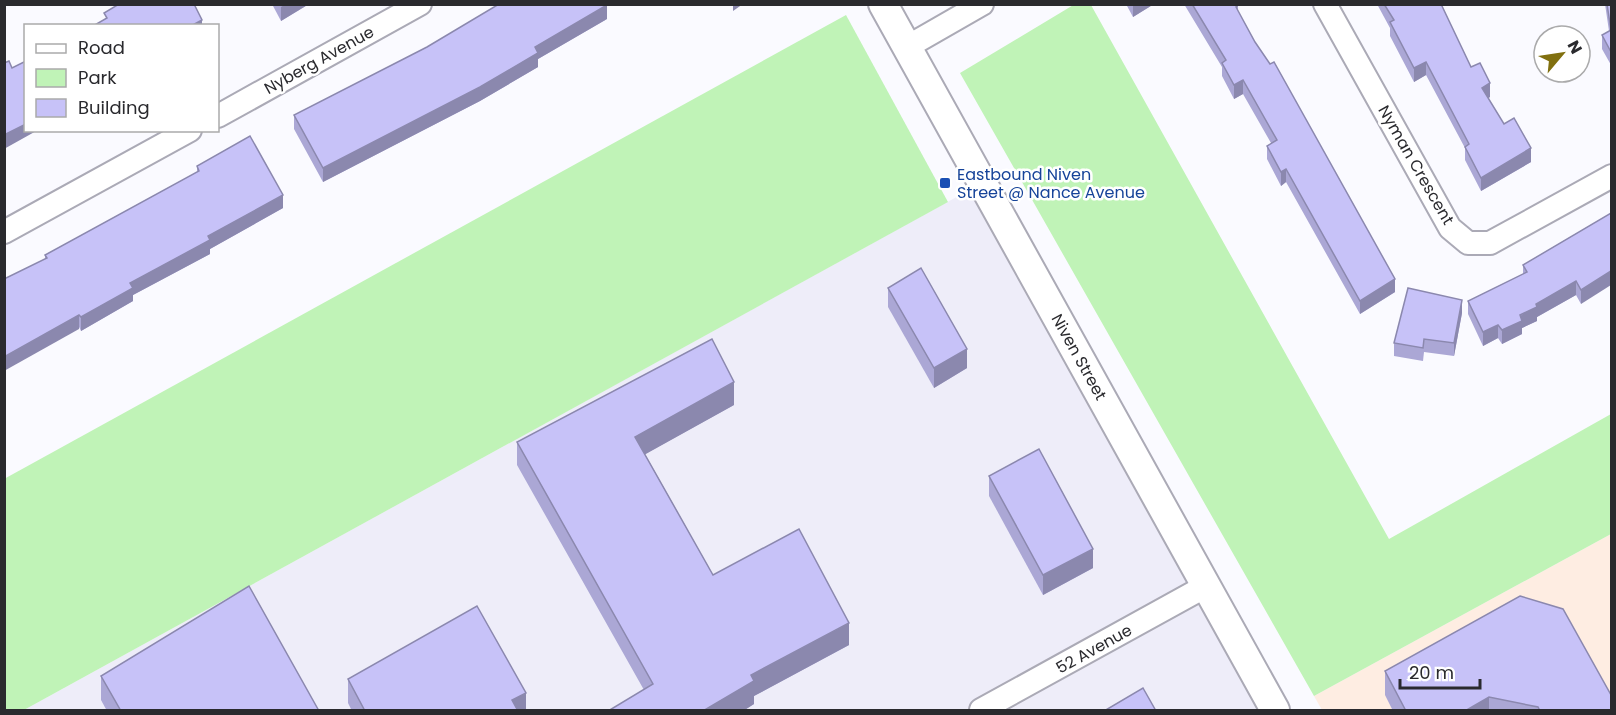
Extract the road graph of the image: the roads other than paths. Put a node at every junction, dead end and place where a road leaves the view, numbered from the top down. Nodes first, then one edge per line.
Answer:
1 (420, 4) edge
2 (883, 4) edge
3 (982, 4) edge
4 (1325, 4) edge
5 (907, 47) junction
6 (219, 115) edge
7 (186, 132) edge
8 (1611, 176) edge
9 (4, 232) edge
10 (1206, 586) junction
11 (981, 711) edge
12 (1275, 711) edge

1 - 6 street, Nyberg Avenue
2 - 5 street, Niven Street
3 - 5 street
4 - 8 street, Nyman Crescent
5 - 10 street, Niven Street
7 - 9 street
10 - 11 street, 52 Avenue
10 - 12 street, Niven Street

